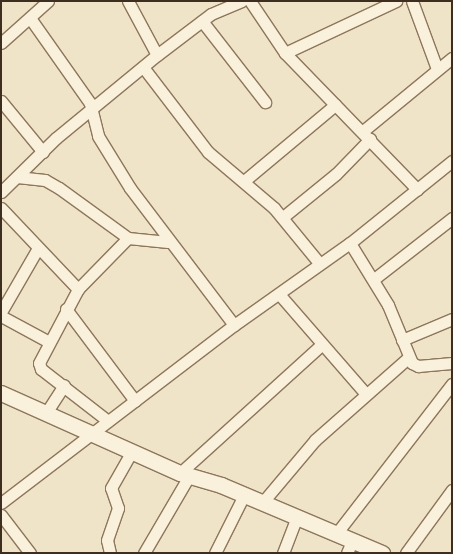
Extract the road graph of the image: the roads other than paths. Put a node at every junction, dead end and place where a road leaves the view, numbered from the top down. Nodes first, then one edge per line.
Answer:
1 (48, 1) edge
2 (128, 1) edge
3 (241, 1) edge
4 (250, 1) edge
5 (396, 1) edge
6 (412, 1) edge
7 (30, 18) junction
8 (202, 21) junction
9 (1, 43) edge
10 (285, 53) junction
11 (157, 55) junction
12 (452, 58) edge
13 (143, 67) junction
14 (437, 69) junction
15 (1, 101) edge
16 (265, 102) dead end
17 (335, 105) junction
18 (91, 110) junction
19 (366, 135) junction
20 (43, 152) junction
21 (452, 161) edge
22 (17, 177) junction
23 (244, 181) junction
24 (417, 189) junction
25 (1, 192) edge
26 (1, 208) edge
27 (283, 217) junction
28 (452, 218) edge
29 (128, 238) junction
30 (168, 242) junction
31 (350, 243) junction
32 (38, 248) junction
33 (320, 264) junction
34 (374, 279) junction
35 (78, 289) junction
36 (279, 294) junction
37 (66, 309) junction
38 (1, 312) edge
39 (1, 316) edge
40 (452, 319) edge
41 (234, 325) junction
42 (402, 340) junction
43 (49, 342) junction
44 (321, 345) junction
45 (408, 358) junction
46 (452, 364) edge
47 (452, 384) edge
48 (64, 385) junction
49 (1, 393) edge
50 (366, 394) junction
51 (135, 401) junction
52 (46, 413) junction
53 (108, 421) junction
54 (93, 433) junction
55 (132, 451) junction
56 (184, 474) junction
57 (452, 490) edge
58 (244, 496) junction
59 (1, 503) edge
60 (262, 503) junction
61 (1, 515) edge
62 (296, 519) junction
63 (336, 534) junction
64 (349, 547) edge
65 (30, 553) edge
66 (110, 553) edge
67 (144, 553) edge
68 (215, 553) edge
69 (283, 553) edge
70 (382, 553) edge
71 (406, 553) edge

1 - 7 street
2 - 11 street
3 - 8 street
4 - 10 street
5 - 10 street
6 - 14 street
7 - 9 street
7 - 18 street
8 - 11 street
8 - 16 street
10 - 17 street
11 - 13 street
12 - 14 street
13 - 18 street
13 - 23 street
14 - 19 street
15 - 20 street
17 - 19 street
17 - 23 street
18 - 20 street
18 - 30 street
19 - 24 street
19 - 27 street
20 - 22 street
21 - 24 street
22 - 25 street
22 - 29 street
23 - 27 street
24 - 31 street
26 - 32 street
27 - 33 street
28 - 34 street
29 - 30 street
29 - 35 street
30 - 41 street
31 - 33 street
31 - 34 street
32 - 35 street
32 - 38 street
33 - 36 street
34 - 42 street
35 - 37 street
36 - 41 street
36 - 44 street
37 - 43 street
37 - 51 street
39 - 43 street
40 - 42 street
41 - 51 street
42 - 45 street
43 - 48 street
44 - 50 street
44 - 56 street
45 - 46 street
45 - 50 street
47 - 63 street
48 - 52 street
48 - 53 street
49 - 52 street
50 - 60 street
51 - 53 street
52 - 54 street
53 - 54 street
54 - 55 street
54 - 59 street
55 - 56 street
55 - 66 street
56 - 58 street
56 - 67 street
57 - 71 street
58 - 60 street
58 - 68 street
60 - 62 street
61 - 65 street
62 - 63 street
62 - 69 street
63 - 64 street
64 - 70 street

